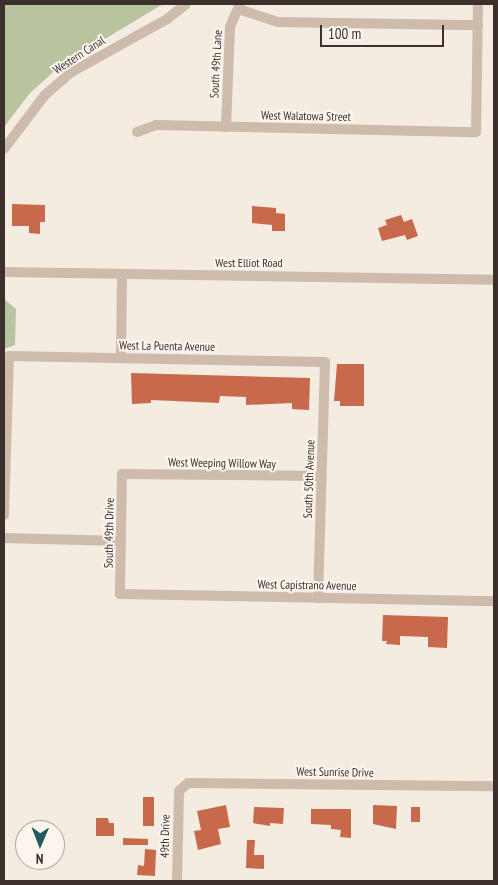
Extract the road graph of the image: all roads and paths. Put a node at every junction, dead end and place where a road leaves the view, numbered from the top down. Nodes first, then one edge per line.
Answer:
1 (186, 4) edge
2 (478, 4) edge
3 (239, 6) edge
4 (478, 25) junction
5 (226, 127) junction
6 (137, 132) dead end
7 (4, 149) edge
8 (4, 272) edge
9 (122, 274) junction
10 (494, 280) edge
11 (121, 357) junction
12 (326, 362) joint
13 (122, 474) joint
14 (322, 476) junction
15 (4, 483) edge
16 (4, 515) edge
17 (4, 538) edge
18 (121, 541) junction
19 (120, 594) joint
20 (318, 598) junction
21 (494, 601) edge
22 (494, 786) edge
23 (179, 791) joint
24 (177, 881) edge

1 - 7 street, Western Canal
2 - 4 street
3 - 4 street
3 - 5 street, South 49th Lane
4 - 5 street, West Walatowa Street
5 - 6 street, West Walatowa Street
8 - 9 street, West Elliot Road
9 - 10 street, West Elliot Road
9 - 11 street
11 - 12 street, West La Puenta Avenue
11 - 15 street, West La Puenta Avenue
12 - 14 street, South 50th Avenue
13 - 14 street, West Weeping Willow Way
13 - 18 street, South 49th Drive
14 - 20 street, South 50th Avenue
15 - 16 street
17 - 18 street
18 - 19 street, South 49th Drive
19 - 20 street, West Capistrano Avenue
20 - 21 street, West Capistrano Avenue
22 - 23 street, West Sunrise Drive
23 - 24 street, 49th Drive

